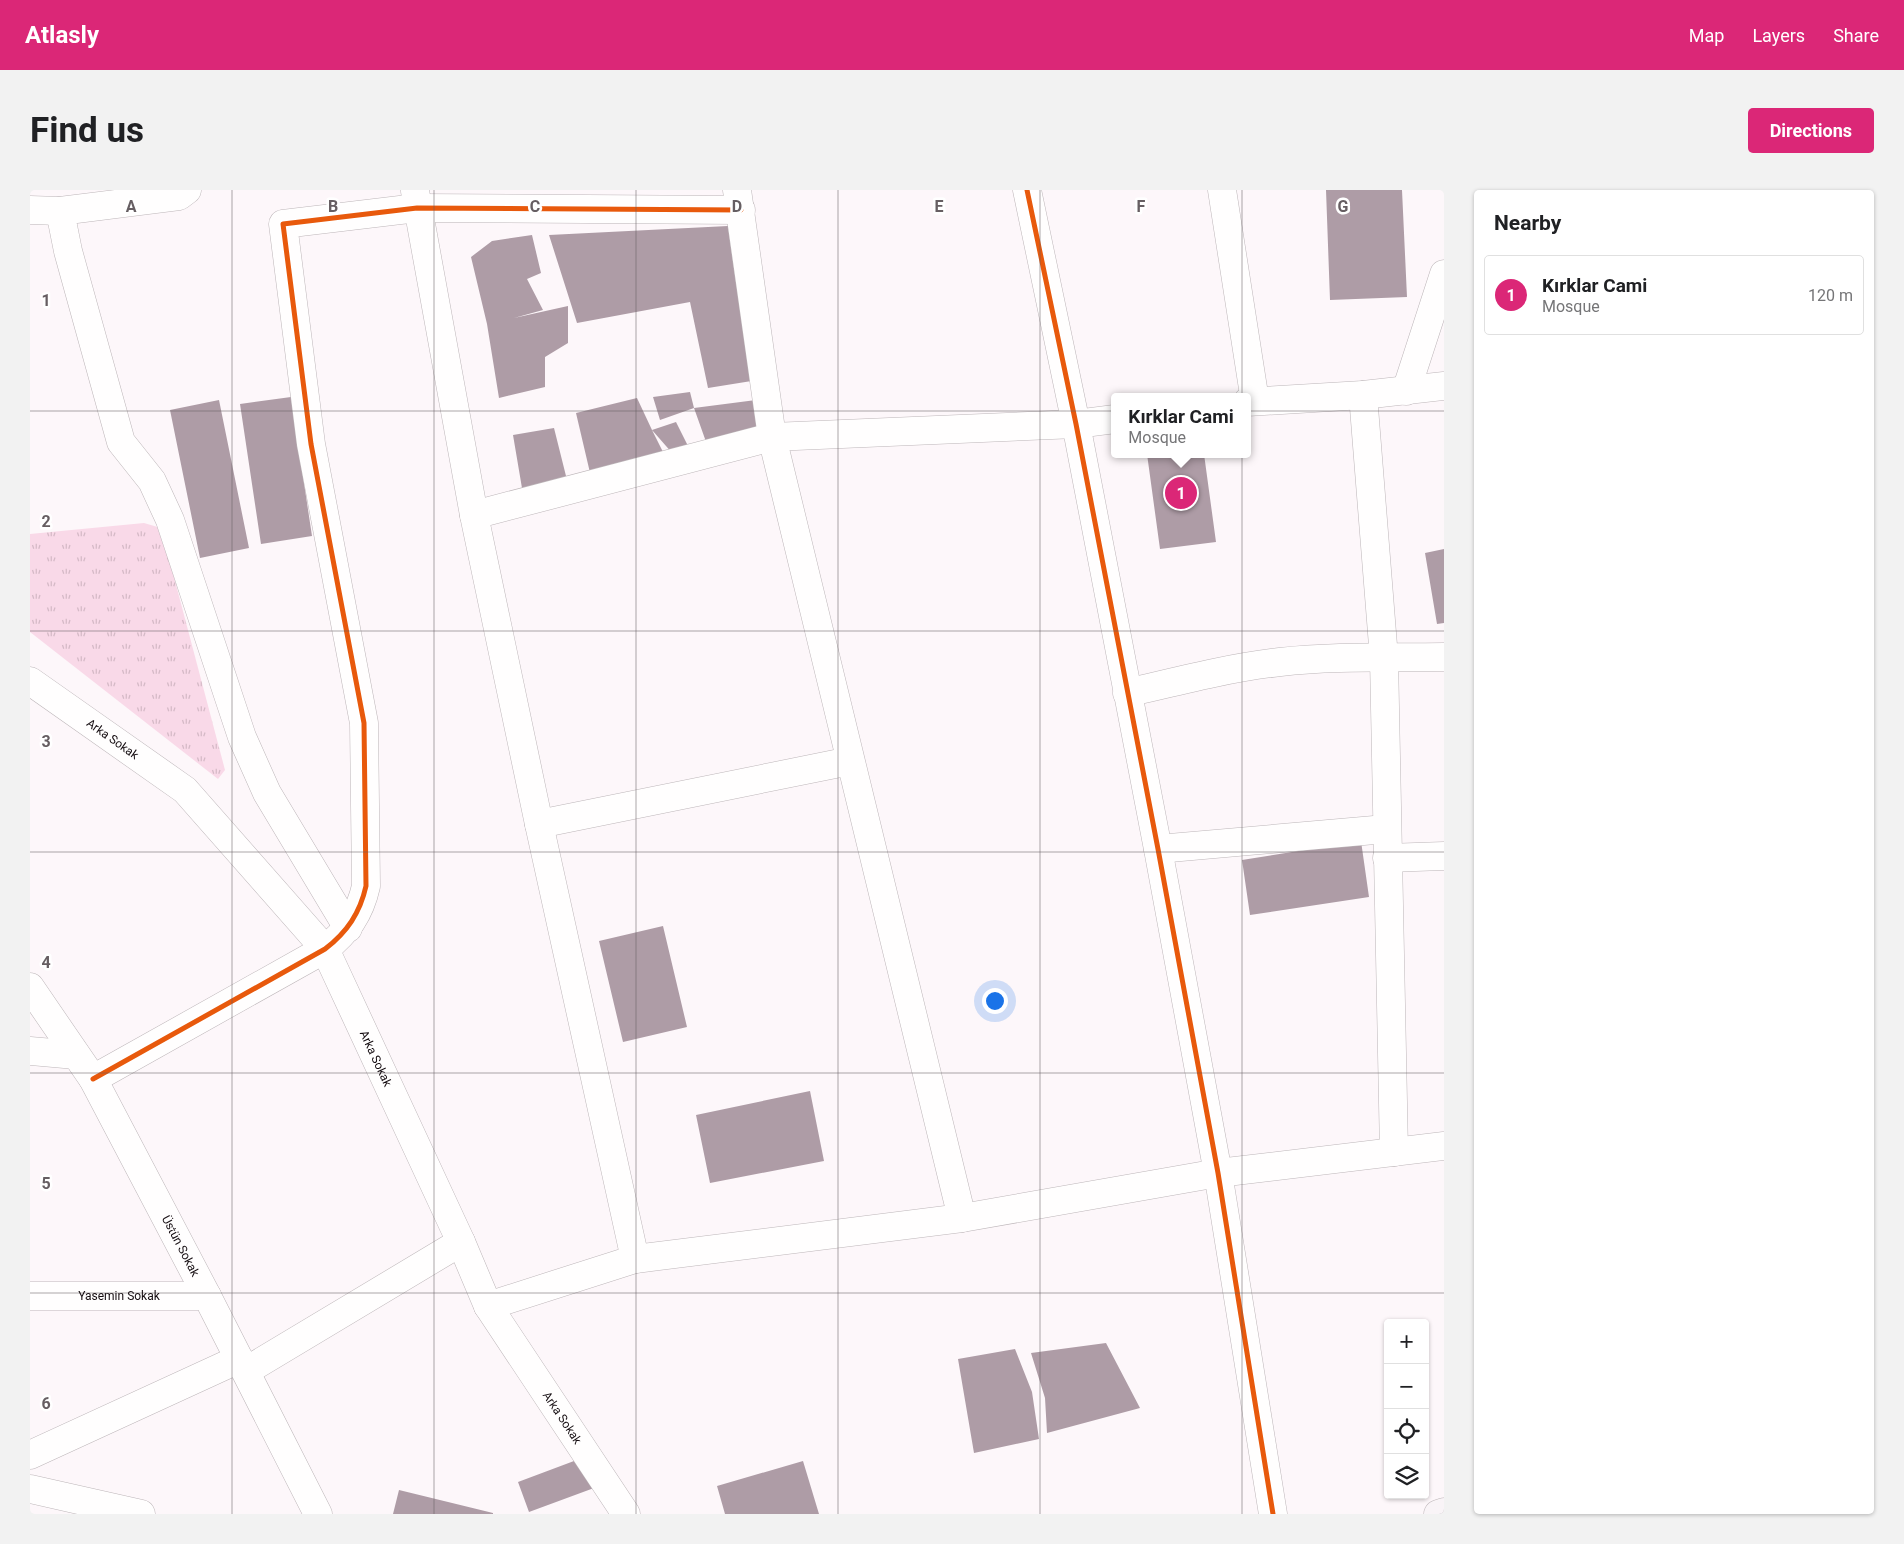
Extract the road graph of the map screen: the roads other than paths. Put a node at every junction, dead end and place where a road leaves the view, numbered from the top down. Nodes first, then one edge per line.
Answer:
1 (188, 190) edge
2 (1026, 190) edge
3 (1222, 190) edge
4 (416, 199) edge
5 (739, 200) edge
6 (30, 210) edge
7 (60, 211) junction
8 (1444, 274) edge
9 (1444, 386) edge
10 (1406, 391) junction
11 (1250, 393) edge
12 (1363, 395) junction
13 (1251, 402) edge
14 (1111, 420) edge
15 (1076, 424) junction
16 (772, 437) junction
17 (474, 514) junction
18 (1444, 657) edge
19 (1384, 658) junction
20 (30, 681) edge
21 (1127, 693) junction
22 (850, 761) junction
23 (539, 824) junction
24 (1386, 830) junction
25 (1158, 849) junction
26 (1444, 856) edge
27 (1387, 858) junction
28 (348, 928) junction
29 (325, 949) junction
30 (30, 986) edge
31 (30, 1051) edge
32 (76, 1055) junction
33 (93, 1079) junction
34 (1444, 1146) edge
35 (1394, 1152) junction
36 (1218, 1173) junction
37 (962, 1218) junction
38 (461, 1242) junction
39 (635, 1259) junction
40 (30, 1296) edge
41 (208, 1296) junction
42 (488, 1306) junction
43 (242, 1365) junction
44 (30, 1455) edge
45 (30, 1489) edge
46 (1444, 1512) edge
47 (141, 1514) edge
48 (318, 1514) edge
49 (626, 1514) edge
50 (1273, 1514) edge
51 (1438, 1514) edge

1 - 7 street
2 - 15 street
3 - 11 street
4 - 5 street
4 - 17 street
4 - 28 street
5 - 16 street
6 - 7 street
7 - 28 street
8 - 10 street
9 - 10 street
10 - 12 street
12 - 13 street
12 - 19 street
14 - 15 street
15 - 16 street
15 - 21 street
16 - 17 street
16 - 22 street
17 - 23 street
18 - 19 street
19 - 21 street
19 - 24 street
20 - 29 street, Arka Sokak
21 - 25 street
22 - 23 street
22 - 37 street
23 - 39 street
24 - 25 street
24 - 27 street
25 - 36 street
26 - 27 street
27 - 35 street
28 - 29 street
29 - 33 street
29 - 38 street, Arka Sokak
30 - 32 street, Üstün Sokak
31 - 32 street
32 - 33 street, Üstün Sokak
33 - 41 street, Üstün Sokak
34 - 35 street
35 - 36 street
36 - 37 street
36 - 50 street
37 - 39 street
38 - 42 street, Arka Sokak
38 - 43 street
39 - 42 street
40 - 41 street, Yasemin Sokak
41 - 43 street, Üstün Sokak
42 - 49 street, Arka Sokak
43 - 44 street
43 - 48 street, Üstün Sokak
45 - 47 street
46 - 51 main road

